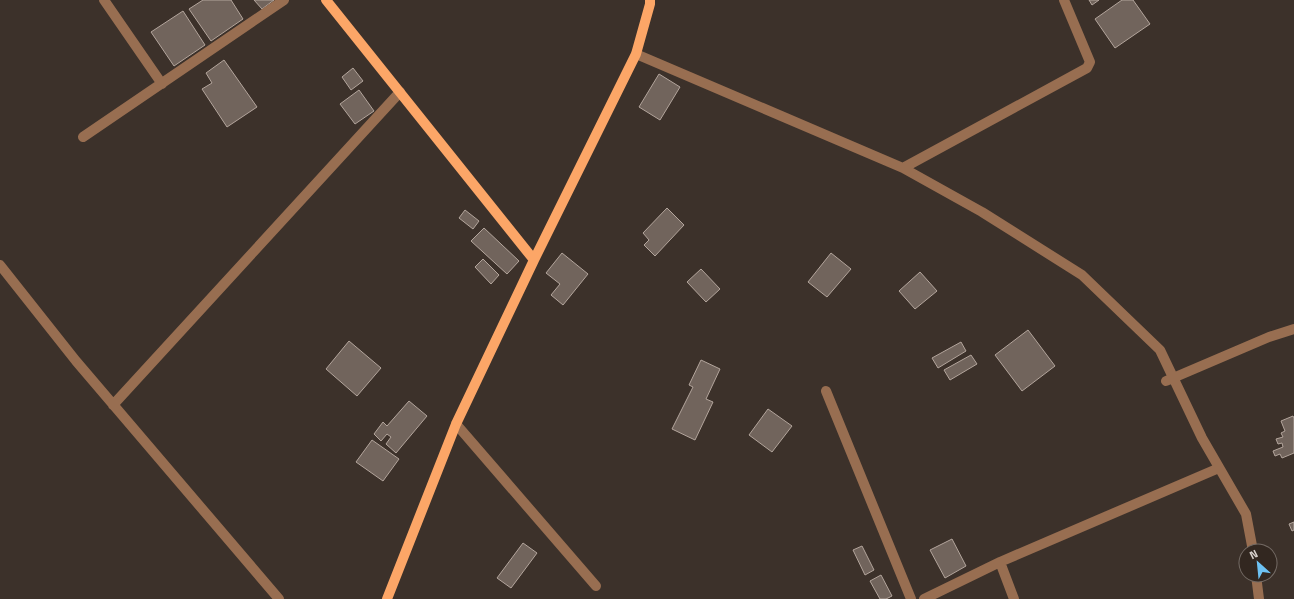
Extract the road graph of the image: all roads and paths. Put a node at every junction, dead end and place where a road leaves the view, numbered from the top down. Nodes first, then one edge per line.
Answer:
1 (104, 0) edge
2 (284, 0) edge
3 (326, 0) edge
4 (650, 0) edge
5 (1064, 0) edge
6 (636, 54) junction
7 (162, 84) junction
8 (400, 92) junction
9 (83, 137) dead end
10 (903, 168) junction
11 (534, 260) junction
12 (0, 264) edge
13 (1294, 329) edge
14 (1169, 379) junction
15 (826, 391) dead end
16 (113, 404) junction
17 (456, 424) junction
18 (1220, 468) junction
19 (1251, 543) edge
20 (1000, 562) junction
21 (1257, 583) edge
22 (596, 586) dead end
23 (279, 599) edge
24 (387, 599) edge
25 (911, 599) edge
26 (924, 599) edge
27 (1014, 599) edge
28 (1259, 599) edge

1 - 7 street
2 - 7 street
3 - 8 main road
4 - 6 main road
5 - 10 street
6 - 10 street
6 - 11 main road
7 - 9 street
8 - 11 main road
8 - 16 street
10 - 14 street
11 - 17 main road
12 - 16 street
13 - 14 street
14 - 18 street
15 - 25 street
16 - 23 street
17 - 22 street
17 - 24 main road
18 - 19 street
18 - 20 street
20 - 26 street
20 - 27 street
21 - 28 street

